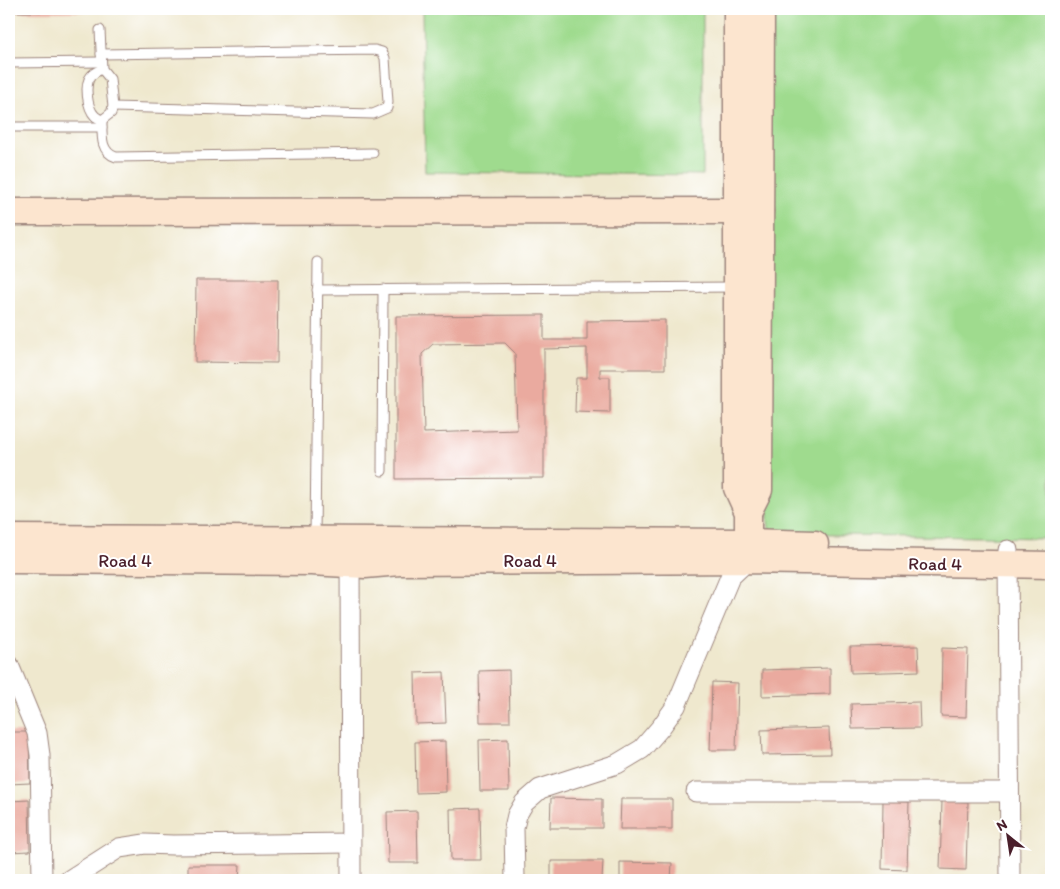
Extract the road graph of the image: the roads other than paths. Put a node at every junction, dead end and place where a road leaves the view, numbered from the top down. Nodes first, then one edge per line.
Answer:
1 (737, 9) edge
2 (761, 9) edge
3 (100, 30) dead end
4 (101, 62) junction
5 (9, 63) edge
6 (113, 107) junction
7 (102, 124) junction
8 (9, 127) edge
9 (373, 154) dead end
10 (749, 211) junction
11 (9, 212) edge
12 (318, 262) dead end
13 (737, 287) junction
14 (383, 289) junction
15 (317, 290) junction
16 (382, 471) dead end
17 (748, 512) junction
18 (9, 538) edge
19 (314, 539) junction
20 (1051, 549) edge
21 (350, 551) junction
22 (748, 551) junction
23 (1007, 557) junction
24 (9, 560) edge
25 (1051, 565) edge
26 (9, 665) edge
27 (696, 792) dead end
28 (1009, 792) junction
29 (350, 843) junction
30 (42, 880) edge
31 (69, 880) edge
32 (351, 880) edge
33 (515, 880) edge
34 (1010, 880) edge

1 - 10 street
2 - 10 street
3 - 4 lane
4 - 5 lane
4 - 6 lane
4 - 6 lane
4 - 7 lane
6 - 7 lane
7 - 8 lane
7 - 9 lane
10 - 11 street
10 - 13 street
10 - 17 street
12 - 15 lane
13 - 14 lane
13 - 17 street
14 - 15 lane
14 - 16 lane
15 - 19 lane
17 - 22 street
18 - 19 street, Road 4
19 - 21 street, Road 4
20 - 23 street, Road 4
21 - 22 street, Road 4
21 - 24 street, Road 4
21 - 29 street
22 - 23 street, Road 4
22 - 33 street
23 - 25 street, Road 4
23 - 28 street
26 - 30 street
27 - 28 street
28 - 34 street
29 - 31 street
29 - 32 street

